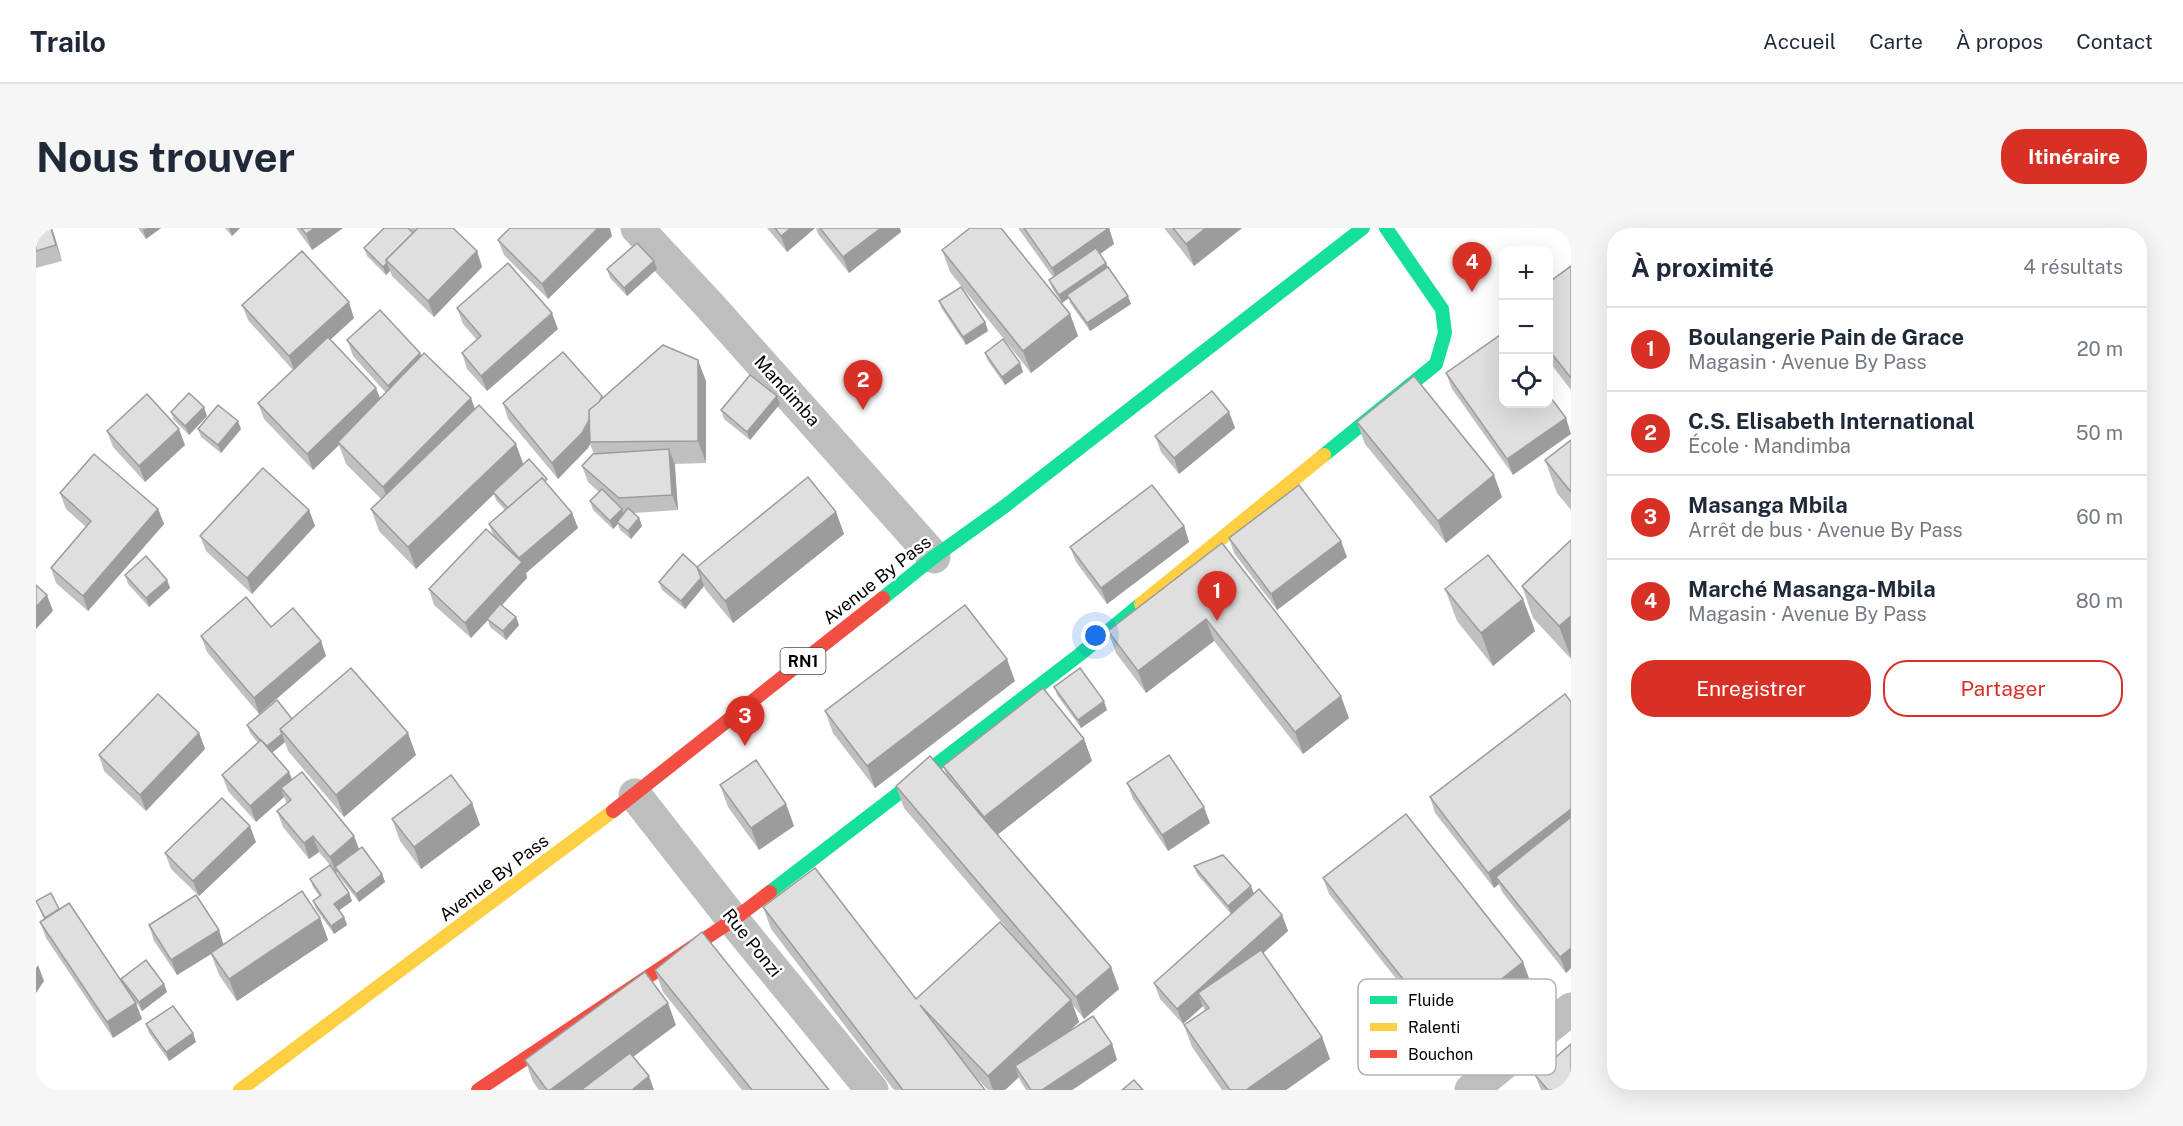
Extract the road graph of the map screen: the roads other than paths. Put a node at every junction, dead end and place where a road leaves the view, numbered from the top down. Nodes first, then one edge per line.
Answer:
1 (637, 228) edge
2 (1363, 228) edge
3 (1386, 228) edge
4 (934, 557) junction
5 (635, 795) junction
6 (733, 920) junction
7 (1571, 1010) edge
8 (1556, 1022) edge
9 (1490, 1075) edge
10 (240, 1090) edge
11 (478, 1090) edge
12 (872, 1090) edge
13 (1471, 1090) edge

1 - 4 street, Mandimba
2 - 4 main road, Avenue By Pass / RN1
3 - 6 main road
4 - 5 main road, Avenue By Pass / RN1
5 - 6 street, Rue Ponzi
5 - 10 main road, Avenue By Pass / RN1
6 - 11 main road
6 - 12 street, Rue Ponzi
7 - 8 street
9 - 13 street

